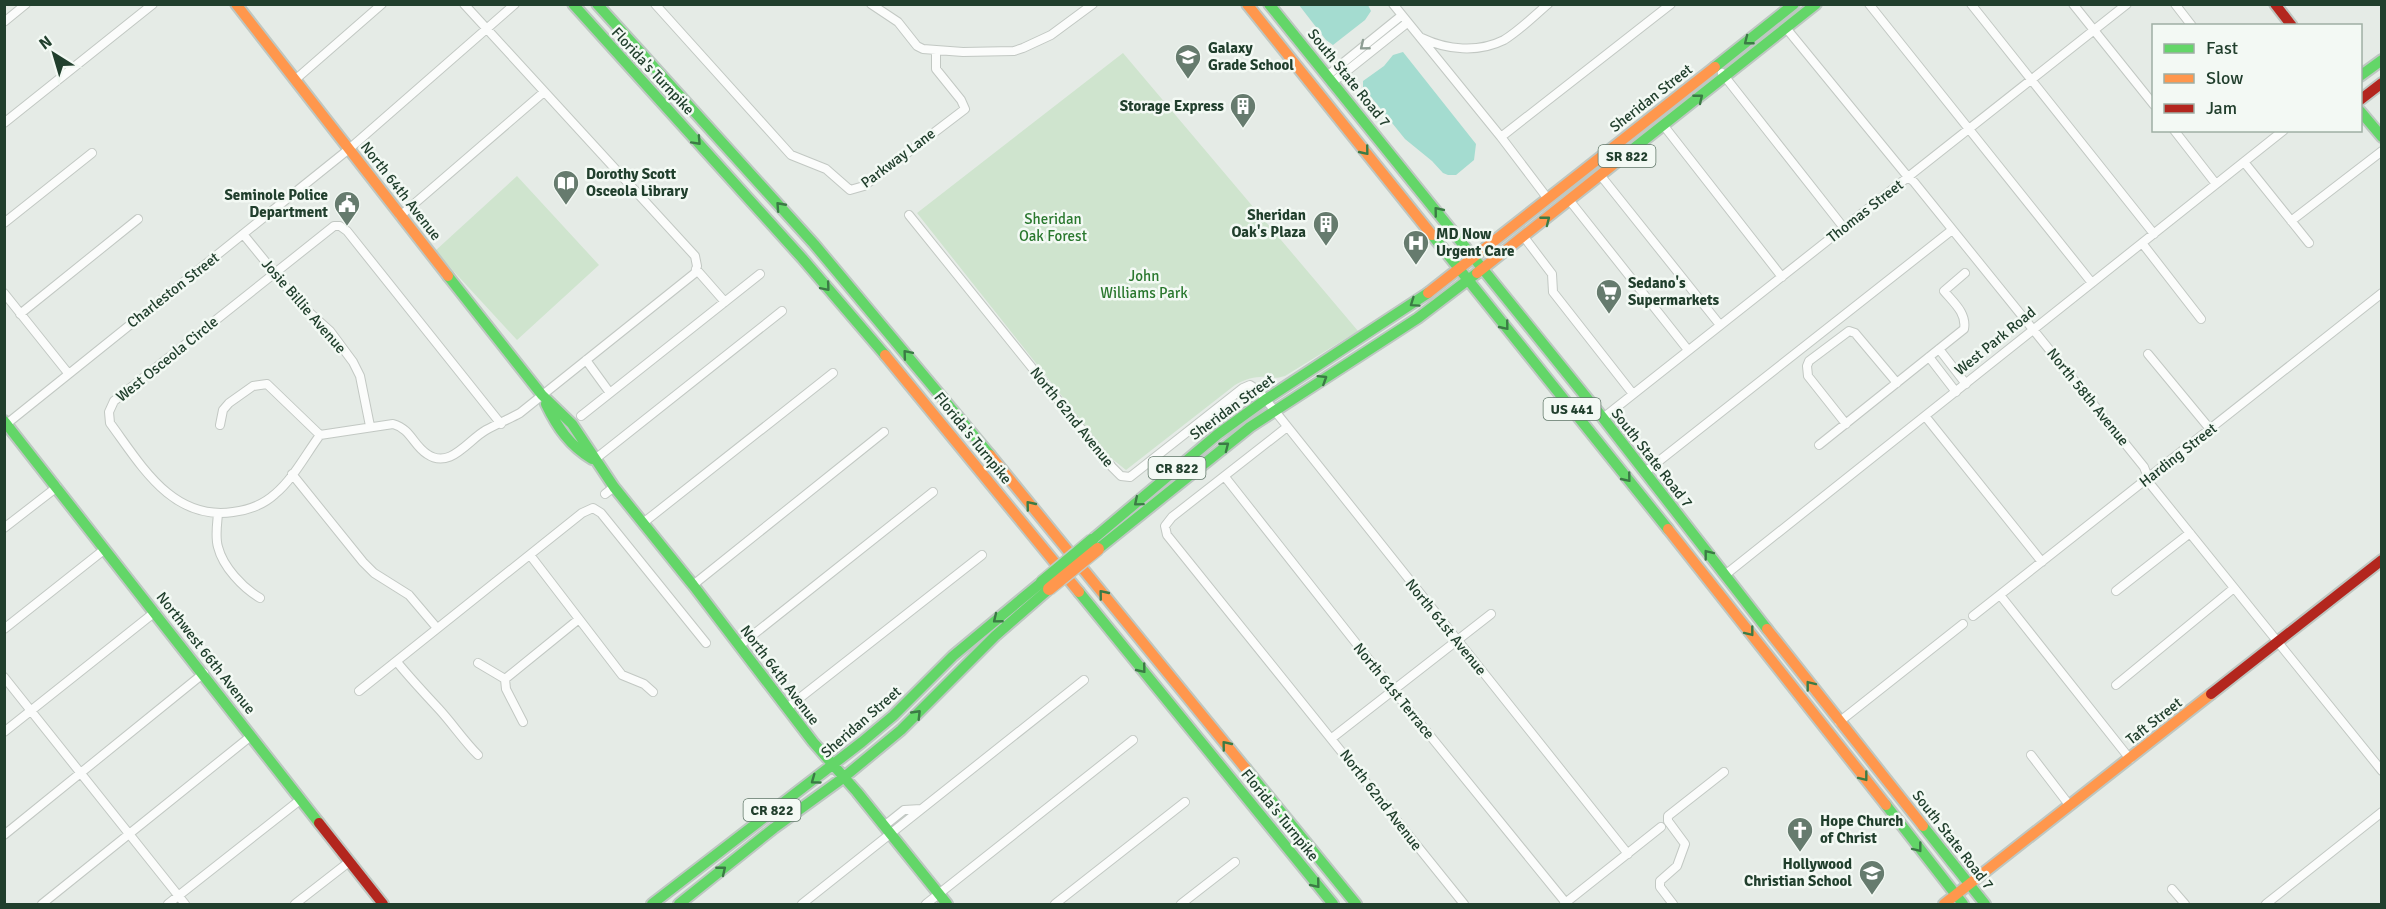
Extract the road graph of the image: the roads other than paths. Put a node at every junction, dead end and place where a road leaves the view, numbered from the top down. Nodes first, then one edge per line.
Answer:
1 (26, 4) edge
2 (153, 4) edge
3 (382, 4) edge
4 (464, 4) edge
5 (515, 4) edge
6 (573, 4) edge
7 (597, 4) edge
8 (655, 4) edge
9 (871, 4) edge
10 (1093, 4) edge
11 (1247, 4) edge
12 (1269, 4) edge
13 (1392, 4) edge
14 (1548, 4) edge
15 (1671, 4) edge
16 (1794, 4) edge
17 (1816, 4) edge
18 (1869, 4) edge
19 (1971, 4) edge
20 (2073, 4) edge
21 (2127, 4) edge
22 (2175, 4) edge
23 (2275, 4) edge
24 (243, 7) edge
25 (1404, 19) junction
26 (4, 22) edge
27 (2190, 24) edge
28 (2290, 24) edge
29 (1786, 28) junction
30 (487, 29) junction
31 (2094, 30) junction
32 (1418, 36) junction
33 (936, 51) junction
34 (2382, 60) edge
35 (1716, 66) junction
36 (1300, 70) junction
37 (2362, 75) edge
38 (1725, 77) junction
39 (296, 79) junction
40 (1330, 79) junction
41 (2031, 80) junction
42 (2382, 83) edge
43 (544, 92) junction
44 (2362, 99) edge
45 (2152, 102) edge
46 (2362, 112) edge
47 (4, 123) edge
48 (1664, 126) junction
49 (1969, 129) junction
50 (2176, 132) edge
51 (2279, 132) edge
52 (1501, 137) junction
53 (2382, 137) edge
54 (2382, 151) edge
55 (345, 152) junction
56 (92, 153) dead end
57 (2244, 162) junction
58 (1601, 176) junction
59 (1908, 177) junction
60 (2216, 184) junction
61 (1548, 199) junction
62 (1570, 201) junction
63 (909, 215) dead end
64 (400, 216) junction
65 (138, 219) dead end
66 (2291, 221) junction
67 (4, 223) edge
68 (1844, 228) junction
69 (1952, 230) junction
70 (243, 234) junction
71 (2154, 234) junction
72 (1524, 237) junction
73 (2142, 243) junction
74 (2309, 243) dead end
75 (1474, 257) junction
76 (696, 269) junction
77 (1459, 269) junction
78 (1484, 269) junction
79 (273, 272) junction
80 (1965, 273) dead end
81 (760, 274) dead end
82 (1782, 277) junction
83 (1468, 281) junction
84 (2092, 283) junction
85 (4, 293) edge
86 (2382, 293) edge
87 (725, 302) junction
88 (782, 311) dead end
89 (20, 314) junction
90 (2201, 319) dead end
91 (1720, 325) junction
92 (2034, 330) junction
93 (1939, 349) junction
94 (1688, 350) junction
95 (2148, 354) dead end
96 (1929, 357) junction
97 (586, 360) junction
98 (68, 373) junction
99 (833, 373) dead end
100 (1897, 383) junction
101 (1966, 384) junction
102 (1956, 392) junction
103 (610, 393) junction
104 (1633, 394) junction
105 (542, 395) junction
106 (1266, 400) junction
107 (1273, 411) junction
108 (581, 416) dead end
109 (1577, 416) junction
110 (1601, 416) junction
111 (1925, 416) junction
112 (5, 423) edge
113 (501, 424) junction
114 (1846, 424) junction
115 (220, 425) dead end
116 (370, 426) junction
117 (1287, 427) junction
118 (2210, 429) junction
119 (884, 432) dead end
120 (320, 435) junction
121 (1819, 445) dead end
122 (594, 460) junction
123 (1645, 472) junction
124 (292, 474) junction
125 (1225, 477) junction
126 (2149, 478) junction
127 (57, 487) junction
128 (933, 492) dead end
129 (218, 514) junction
130 (643, 522) junction
131 (4, 528) edge
132 (2190, 533) junction
133 (1095, 545) junction
134 (105, 549) junction
135 (530, 555) junction
136 (982, 555) dead end
137 (2382, 560) edge
138 (2042, 562) junction
139 (1701, 570) junction
140 (1725, 575) junction
141 (693, 585) junction
142 (1045, 586) junction
143 (2234, 588) junction
144 (2116, 591) dead end
145 (2000, 595) junction
146 (260, 598) dead end
147 (155, 612) junction
148 (1735, 613) junction
149 (1491, 614) dead end
150 (1973, 616) dead end
151 (1757, 617) junction
152 (579, 619) junction
153 (1963, 624) dead end
154 (437, 628) junction
155 (4, 629) edge
156 (1456, 640) junction
157 (2278, 642) junction
158 (706, 643) dead end
159 (739, 646) junction
160 (397, 662) junction
161 (478, 663) dead end
162 (204, 673) junction
163 (4, 677) edge
164 (504, 679) junction
165 (1084, 680) dead end
166 (2116, 685) dead end
167 (1393, 690) junction
168 (359, 692) dead end
169 (653, 692) dead end
170 (787, 708) junction
171 (31, 710) junction
172 (1818, 719) junction
173 (523, 722) dead end
174 (1839, 722) junction
175 (4, 732) edge
176 (252, 736) junction
177 (1332, 738) junction
178 (1133, 740) dead end
179 (1841, 747) junction
180 (1861, 749) junction
181 (2031, 755) dead end
182 (478, 756) dead end
183 (2130, 759) junction
184 (833, 766) junction
185 (2382, 771) edge
186 (81, 772) junction
187 (1724, 772) dead end
188 (843, 778) junction
189 (300, 800) junction
190 (1185, 802) dead end
191 (2070, 806) junction
192 (2382, 812) edge
193 (1661, 827) dead end
194 (887, 830) junction
195 (128, 833) junction
196 (4, 835) edge
197 (1628, 854) junction
198 (349, 861) junction
199 (1235, 862) dead end
200 (1969, 885) junction
201 (2172, 889) dead end
202 (938, 894) junction
203 (178, 896) junction
204 (1959, 900) edge
205 (42, 904) edge
206 (168, 904) edge
207 (185, 904) edge
208 (295, 904) edge
209 (383, 904) edge
210 (652, 904) edge
211 (679, 904) edge
212 (802, 904) edge
213 (926, 904) edge
214 (947, 904) edge
215 (1055, 904) edge
216 (1181, 904) edge
217 (1333, 904) edge
218 (1356, 904) edge
219 (1464, 904) edge
220 (1565, 904) edge
221 (1672, 904) edge
222 (1944, 904) edge
223 (1985, 904) edge
224 (2184, 904) edge
225 (2266, 904) edge

1 - 26 street
2 - 47 street
3 - 39 street
4 - 30 street
5 - 30 street, Charleston Street
6 -> 217 main road, Florida's Turnpike
218 -> 7 main road, Florida's Turnpike
8 - 33 street, Parkway Lane
9 - 33 street
10 - 33 street
11 - 36 main road, South State Road 7 / US 441
12 - 40 main road, South State Road 7 / US 441
13 - 25 street
14 - 32 street
15 - 52 street
16 -> 35 main road, Sheridan Street / SR 822
17 - 29 main road, Sheridan Street / SR 822
18 - 49 street
19 - 41 street
20 - 31 street
21 - 31 street, Thomas Street
22 - 27 street
23 - 28 main road
24 - 39 main road, North 64th Avenue
25 - 32 street
25 - 40 street
29 - 38 main road, Sheridan Street / SR 822
29 - 59 street, North 58th Avenue
30 - 43 street
30 - 55 street, Charleston Street
31 - 41 street, Thomas Street
31 - 45 street
32 - 52 street
34 - 37 main road
35 - 38 street
35 - 61 main road, Sheridan Street / SR 822
36 - 40 main road
36 -> 77 main road, South State Road 7 / US 441
48 -> 38 main road, Sheridan Street / SR 822
38 - 68 street
39 - 55 main road, North 64th Avenue
75 -> 40 main road, South State Road 7 / US 441
41 - 49 street, Thomas Street
41 - 71 street
42 - 44 main road
43 - 64 street
43 - 76 street
46 - 53 main road
48 - 58 main road, Sheridan Street / SR 822
48 - 82 street
49 - 59 street, Thomas Street
49 - 84 street
50 - 60 street
51 - 57 street, West Park Road
52 - 61 street
54 - 66 street
55 - 64 main road, North 64th Avenue
55 - 70 street, Charleston Street
56 - 67 street
57 - 60 street, West Park Road
57 - 66 street
58 - 62 main road, Sheridan Street / SR 822
58 - 91 street
59 - 68 street, Thomas Street
59 - 69 street, North 58th Avenue
60 - 71 street, West Park Road
61 - 75 main road, Sheridan Street / SR 822
72 -> 62 main road, Sheridan Street / SR 822
62 - 94 street
63 - 106 street, North 62nd Avenue
64 - 105 main road, North 64th Avenue
65 - 89 street
66 - 74 street
68 - 82 street, Thomas Street
69 - 92 street, North 58th Avenue
69 - 123 street
70 - 79 street, Josie Billie Avenue
70 - 98 street, Charleston Street
71 - 73 street, West Park Road
72 - 78 main road, Sheridan Street / SR 822
72 - 104 street
73 - 84 street, West Park Road
73 - 90 street
75 - 77 main road, Sheridan Street / SR 822
75 - 78 main road, South State Road 7 / US 441
76 - 87 street
76 - 97 street
77 - 83 main road, South State Road 7 / US 441
77 -> 106 main road, Sheridan Street / CR 822
78 - 83 main road, Sheridan Street / SR 822
78 - 110 main road, South State Road 7 / US 441
79 - 113 street
79 - 116 street, Josie Billie Avenue
79 - 129 street, West Osceola Circle
80 - 93 street
81 - 87 street
82 - 91 street, Thomas Street
107 -> 83 main road, Sheridan Street / CR 822
83 -> 109 main road, South State Road 7 / US 441
84 - 92 street, West Park Road
85 - 89 street
86 - 118 street, Harding Street
87 - 103 street
88 - 122 street
89 - 98 street
91 - 94 street, Thomas Street
92 - 101 street, West Park Road
92 - 126 street, North 58th Avenue
93 - 96 street
93 - 101 street
94 - 104 street, Thomas Street
95 - 118 street
96 - 100 street
96 - 102 street
97 - 103 street
97 - 105 street
98 - 112 street, Charleston Street
99 - 130 street
100 - 114 street
100 - 114 street
101 - 102 street, West Park Road
102 - 111 street, West Park Road
103 - 108 street
104 - 110 street, Thomas Street
105 - 113 street
105 - 122 main road, North 64th Avenue
106 - 107 street, North 61st Avenue
106 -> 133 main road, Sheridan Street / CR 822
107 - 117 street, North 61st Avenue
133 -> 107 main road, Sheridan Street / CR 822
109 - 110 main road
109 -> 139 main road, South State Road 7 / US 441
110 - 123 main road, South State Road 7 / US 441
111 - 138 street
111 - 140 street, West Park Road
112 - 127 main road, Northwest 66th Avenue
113 - 116 street
114 - 121 street
115 - 120 street
116 - 120 street
117 - 125 street
117 - 156 street, North 61st Avenue
118 - 126 street, Harding Street
119 - 141 street
120 - 124 street, West Osceola Circle
122 - 130 main road, North 64th Avenue
140 -> 123 main road, South State Road 7 / US 441
124 - 129 street, West Osceola Circle
124 - 154 street
125 - 167 street, North 61st Terrace
125 - 177 street, North 62nd Avenue
126 - 132 street, North 58th Avenue
126 - 138 street, Harding Street
127 - 131 street
127 - 134 main road, Northwest 66th Avenue
128 - 159 street
129 - 146 street
130 - 141 main road, North 64th Avenue
132 - 143 street, North 58th Avenue
132 - 144 street
133 - 142 main road, Sheridan Street / CR 822, bridge
134 - 147 main road, Northwest 66th Avenue
134 - 155 street
135 - 152 street
135 - 154 street
135 - 158 street
136 - 170 street
137 - 157 main road, Taft Street
138 - 145 street, Harding Street
139 - 140 main road
139 - 148 main road, South State Road 7 / US 441
140 - 151 main road, South State Road 7 / US 441
141 - 159 main road, North 64th Avenue
142 -> 184 main road, Sheridan Street / CR 822
188 -> 142 main road, Sheridan Street / CR 822
143 - 157 street, North 58th Avenue
143 - 166 street
145 - 150 street, Harding Street
145 - 183 street
147 - 162 main road, Northwest 66th Avenue
147 - 171 street
148 - 151 main road
148 -> 172 main road, South State Road 7 / US 441
149 - 156 street
174 -> 151 main road, South State Road 7 / US 441
152 - 164 street
152 - 169 street
153 - 174 street
154 - 160 street
156 - 167 street
156 - 197 street, North 61st Avenue
157 - 183 main road, Taft Street
157 - 185 street, North 58th Avenue
159 - 170 main road, North 64th Avenue
160 - 168 street
160 - 182 street
161 - 164 street
162 - 176 main road, Northwest 66th Avenue
162 - 186 street
163 - 171 street
164 - 173 street
165 - 194 street
167 - 177 street
167 - 220 street, North 61st Terrace
170 - 184 main road, North 64th Avenue
171 - 175 street
171 - 186 street
172 - 174 main road
172 - 179 main road, South State Road 7 / US 441
174 - 180 main road, South State Road 7 / US 441
176 - 189 main road, Northwest 66th Avenue
176 - 195 street
177 - 219 street, North 62nd Avenue
178 - 202 street
179 - 180 main road
179 -> 204 main road, South State Road 7 / US 441
180 - 200 main road, South State Road 7 / US 441
181 - 191 street
183 - 191 main road, Taft Street
184 - 188 main road, North 64th Avenue
184 -> 210 main road, Sheridan Street / CR 822
186 - 195 street
186 - 196 street
187 - 221 street
188 - 194 main road, North 64th Avenue
211 -> 188 main road, Sheridan Street / CR 822
189 - 198 main road, Northwest 66th Avenue
189 - 203 street
190 - 215 street
191 - 200 main road, Taft Street
192 - 225 street
193 - 197 street
194 - 202 main road, North 64th Avenue
194 - 212 street
195 - 203 street
195 - 205 street
197 - 220 street
198 - 208 street
198 - 209 main road, Northwest 66th Avenue
199 - 216 street
200 - 204 main road, Taft Street
200 - 223 main road, South State Road 7 / US 441
201 - 224 street
202 - 213 street
202 - 214 main road, North 64th Avenue
203 - 206 street
203 - 207 street
204 - 222 main road, Taft Street

